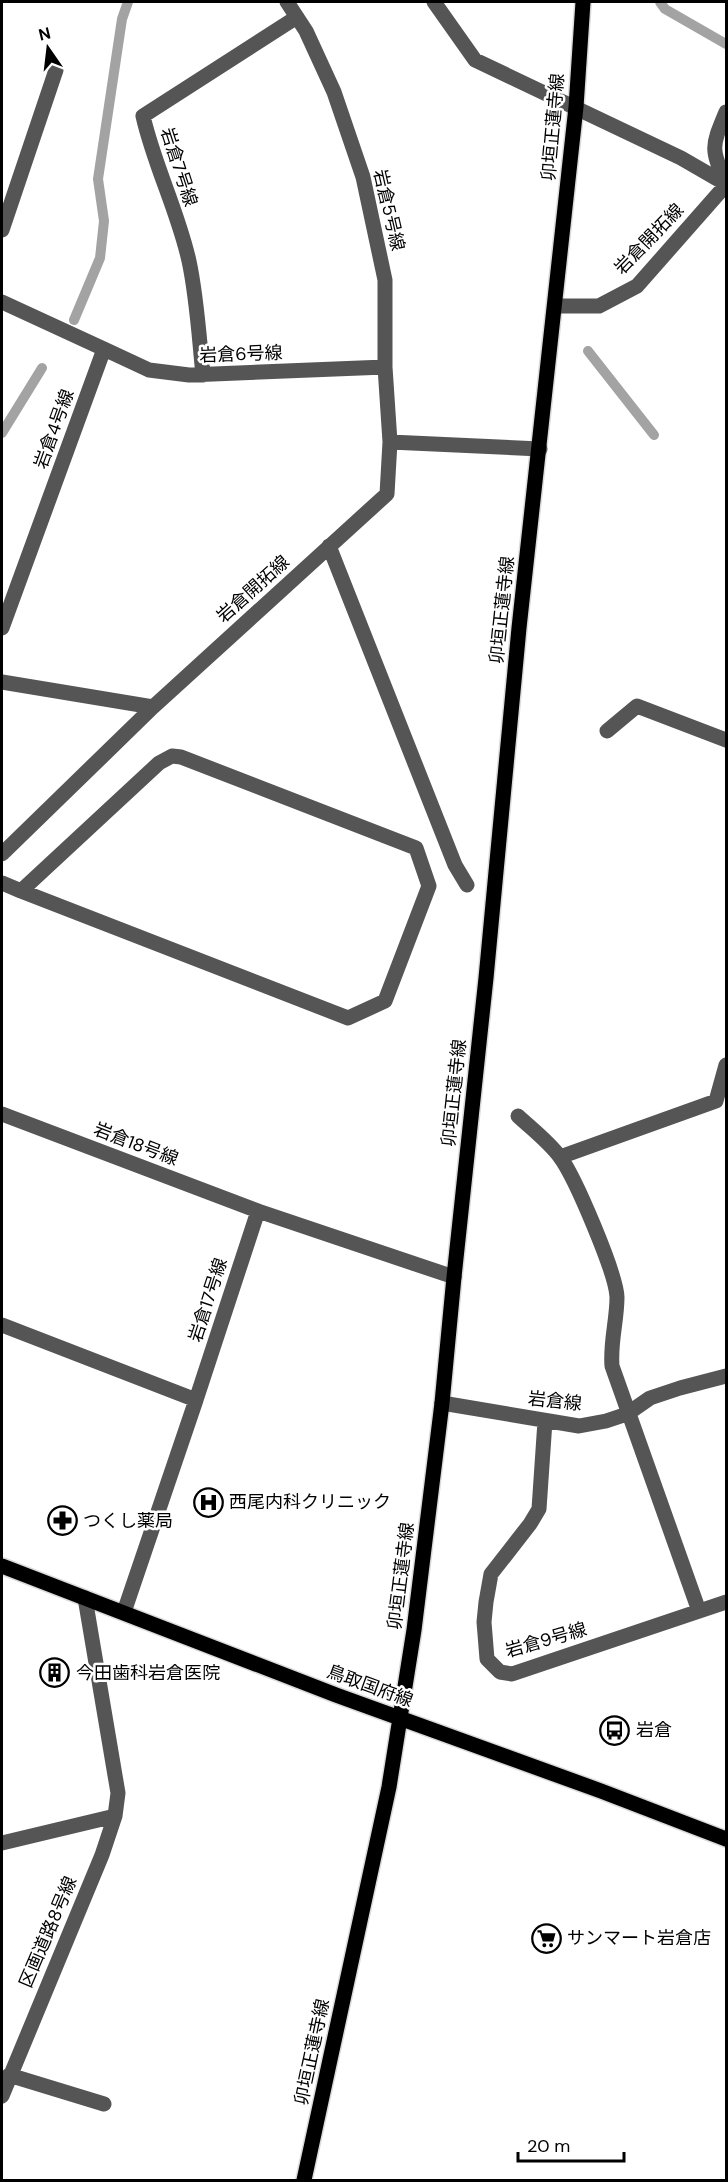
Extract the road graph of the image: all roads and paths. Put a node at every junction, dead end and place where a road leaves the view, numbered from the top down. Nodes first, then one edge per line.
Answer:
1 (287, 2) edge
2 (434, 2) edge
3 (583, 2) edge
4 (297, 17) junction
5 (56, 70) dead end
6 (576, 107) junction
7 (726, 112) edge
8 (726, 184) edge
9 (2, 230) edge
10 (2, 302) edge
11 (555, 306) junction
12 (104, 349) junction
13 (385, 367) junction
14 (203, 375) junction
15 (390, 442) junction
16 (540, 449) junction
17 (329, 546) junction
18 (2, 628) edge
19 (2, 682) edge
20 (153, 707) junction
21 (607, 731) dead end
22 (726, 740) edge
23 (2, 854) edge
24 (2, 883) edge
25 (467, 885) dead end
26 (21, 891) junction
27 (726, 1065) edge
28 (2, 1114) edge
29 (518, 1116) dead end
30 (560, 1157) junction
31 (258, 1211) junction
32 (454, 1277) junction
33 (2, 1325) edge
34 (726, 1376) edge
35 (196, 1400) junction
36 (442, 1403) junction
37 (627, 1414) junction
38 (545, 1421) junction
39 (2, 1566) edge
40 (85, 1598) junction
41 (726, 1602) edge
42 (699, 1611) junction
43 (124, 1612) junction
44 (402, 1718) junction
45 (115, 1816) junction
46 (726, 1839) edge
47 (2, 1843) edge
48 (9, 2075) junction
49 (2, 2096) edge
50 (104, 2104) dead end
51 (304, 2181) edge

1 - 4 street, 岩倉5号線
2 - 6 street
3 - 6 main road, 卯垣正蓮寺線
4 - 13 street, 岩倉5号線
4 - 14 street, 岩倉7号線
5 - 9 street
6 - 8 street
6 - 11 main road, 卯垣正蓮寺線
7 - 8 street
8 - 11 street, 岩倉開拓線
10 - 12 street
11 - 16 main road, 卯垣正蓮寺線
12 - 14 street, 岩倉6号線
12 - 18 street, 岩倉4号線
13 - 14 street, 岩倉6号線
13 - 15 street, 岩倉5号線
15 - 16 street
15 - 17 street, 岩倉開拓線
16 - 32 main road, 卯垣正蓮寺線
17 - 20 street, 岩倉開拓線
17 - 25 street
19 - 20 street
20 - 23 street, 岩倉開拓線
21 - 22 street
24 - 26 street
26 - 26 street
27 - 30 street
28 - 31 street, 岩倉18号線
29 - 30 street
30 - 37 street
31 - 32 street
31 - 35 street, 岩倉17号線
32 - 36 main road, 卯垣正蓮寺線
33 - 35 street
34 - 37 street, 岩倉線
35 - 43 street, 岩倉17号線
36 - 38 street, 岩倉線
36 - 44 main road, 卯垣正蓮寺線
37 - 38 street, 岩倉線
37 - 42 street
38 - 42 street, 岩倉9号線
39 - 40 main road, 鳥取国府線
40 - 43 main road, 鳥取国府線
40 - 45 street, 区画道路8号線
41 - 42 street, 岩倉9号線
43 - 44 main road, 鳥取国府線
44 - 46 main road, 鳥取国府線
44 - 51 main road, 卯垣正蓮寺線
45 - 47 street
45 - 48 street, 区画道路8号線
48 - 49 street, 区画道路8号線
48 - 50 street

